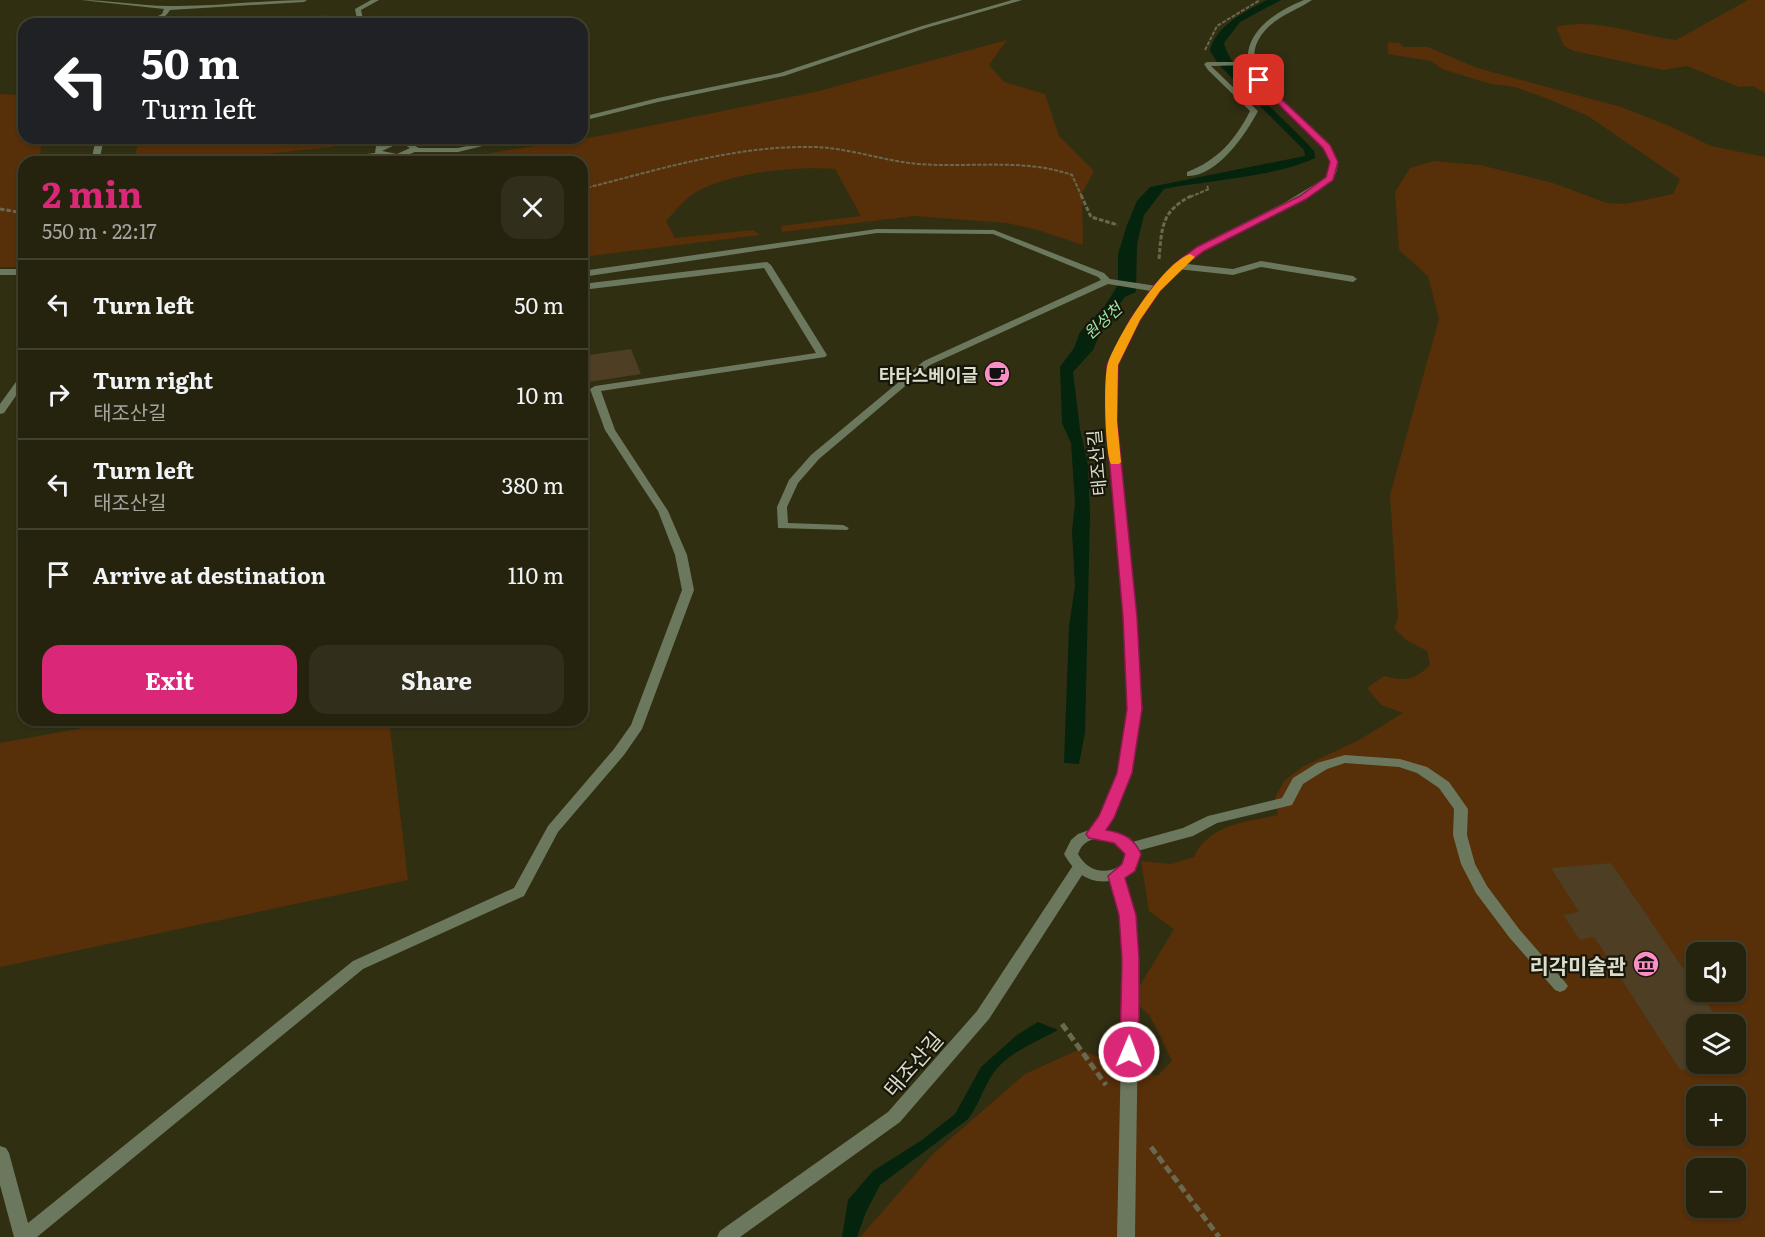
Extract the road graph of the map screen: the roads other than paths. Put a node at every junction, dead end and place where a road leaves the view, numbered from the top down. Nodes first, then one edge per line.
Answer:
1 (84, 0) edge
2 (304, 0) edge
3 (368, 0) edge
4 (375, 0) edge
5 (1019, 0) edge
6 (1309, 0) edge
7 (168, 8) junction
8 (158, 18) edge
9 (360, 18) edge
10 (1250, 63) junction
11 (588, 117) edge
12 (385, 144) edge
13 (411, 144) edge
14 (484, 144) edge
15 (414, 150) junction
16 (379, 154) junction
17 (369, 156) edge
18 (1190, 174) dead end
19 (1177, 266) junction
20 (0, 272) edge
21 (18, 272) edge
22 (588, 273) edge
23 (1353, 279) dead end
24 (1111, 282) junction
25 (588, 286) edge
26 (1159, 286) junction
27 (18, 386) edge
28 (0, 411) edge
29 (843, 528) dead end
30 (1094, 834) junction
31 (1130, 848) junction
32 (1079, 868) junction
33 (1116, 876) junction
34 (1560, 986) dead end
35 (0, 1153) edge
36 (24, 1237) edge
37 (726, 1237) edge
38 (1126, 1237) edge

1 - 7 street
2 - 7 street
3 - 4 street
4 - 9 street
5 - 11 street
6 - 10 street
7 - 8 street
10 - 18 street
10 - 19 street, 태조산길
12 - 16 street
13 - 15 street
14 - 15 street
15 - 16 street
16 - 17 street
19 - 23 street
19 - 26 street, 태조산길
20 - 21 street
22 - 24 street
24 - 26 street
24 - 29 street
25 - 36 street
26 - 30 street, 태조산길
27 - 28 street
30 - 31 street
30 - 32 street
31 - 33 street
31 - 34 street
32 - 33 street
32 - 37 street, 태조산길
33 - 38 street
35 - 36 street

